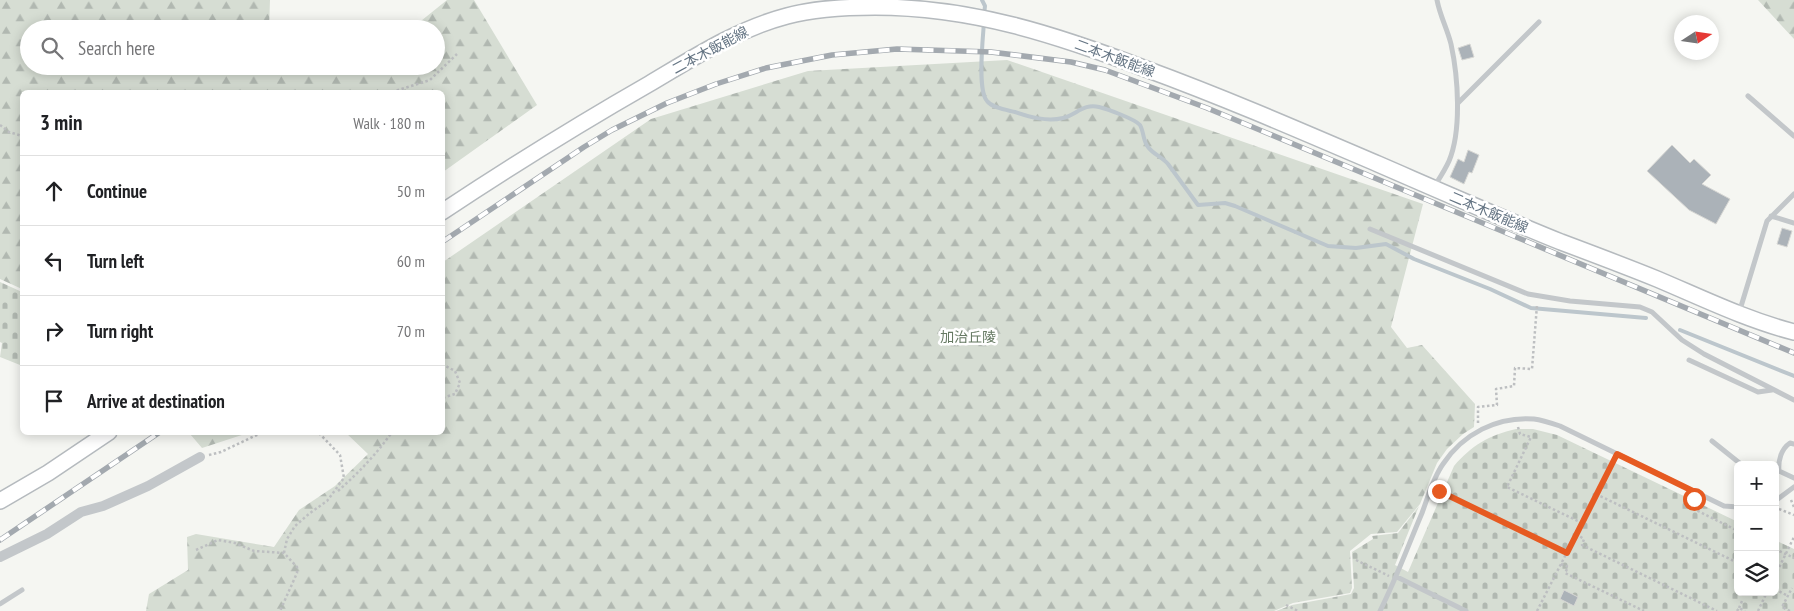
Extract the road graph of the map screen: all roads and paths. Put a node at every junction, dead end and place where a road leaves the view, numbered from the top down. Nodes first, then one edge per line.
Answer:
1 (1437, 0) edge
2 (1539, 22) dead end
3 (457, 54) dead end
4 (445, 66) edge
5 (435, 75) edge
6 (398, 90) edge
7 (1748, 96) dead end
8 (1458, 103) junction
9 (0, 125) edge
10 (20, 135) edge
11 (1794, 136) edge
12 (1433, 188) junction
13 (1794, 194) edge
14 (445, 210) edge
15 (1772, 216) junction
16 (1794, 223) edge
17 (1370, 229) dead end
18 (1537, 304) dead end
19 (1739, 314) junction
20 (1794, 332) edge
21 (1689, 360) dead end
22 (445, 366) edge
23 (1773, 390) junction
24 (445, 397) edge
25 (1794, 400) edge
26 (1478, 425) dead end
27 (1518, 427) dead end
28 (105, 435) edge
29 (257, 435) edge
30 (321, 435) edge
31 (390, 435) edge
32 (1712, 441) dead end
33 (1794, 444) edge
34 (1617, 454) junction
35 (200, 457) joint
36 (1737, 461) edge
37 (1778, 461) edge
38 (1779, 473) edge
39 (1794, 478) edge
40 (1794, 487) edge
41 (1439, 491) dead end
42 (1697, 493) junction
43 (335, 494) junction
44 (1596, 494) junction
45 (1779, 498) edge
46 (1791, 499) dead end
47 (0, 501) edge
48 (1734, 507) edge
49 (1794, 507) edge
50 (1779, 508) edge
51 (1794, 515) edge
52 (1582, 523) junction
53 (1734, 529) edge
54 (1576, 534) junction
55 (1794, 537) edge
56 (196, 550) dead end
57 (1779, 551) edge
58 (284, 553) junction
59 (1567, 553) junction
60 (1786, 554) junction
61 (0, 557) edge
62 (1794, 558) edge
63 (1356, 560) dead end
64 (1734, 561) edge
65 (1561, 564) junction
66 (1779, 568) edge
67 (1396, 578) junction
68 (1792, 588) dead end
69 (22, 590) dead end
70 (1779, 591) edge
71 (1765, 596) edge
72 (1788, 596) junction
73 (1742, 601) dead end
74 (0, 604) edge
75 (1286, 605) dead end
76 (1738, 609) edge
77 (280, 611) edge
78 (1298, 611) edge
79 (1380, 611) edge
80 (1466, 611) edge
81 (1537, 611) edge
82 (1644, 611) edge
83 (1717, 611) edge
84 (1745, 611) edge
85 (1758, 611) edge
86 (1790, 611) edge

1 - 8 lane
2 - 8 lane
3 - 4 path
5 - 6 path
7 - 11 lane
8 - 12 lane
9 - 10 path
12 - 14 main road, 二本木飯能線
12 - 19 main road, 二本木飯能線
13 - 15 lane
15 - 16 lane
15 - 19 lane
17 - 23 lane
18 - 26 path
19 - 20 main road, 二本木飯能線
21 - 23 lane
22 - 24 path
23 - 25 lane
27 - 52 path
28 - 47 main road
29 - 35 path
30 - 43 path
31 - 43 path
32 - 36 lane
33 - 37 lane
34 - 42 lane
34 - 44 path
34 - 67 lane
35 - 61 street
38 - 39 lane
40 - 45 lane
41 - 59 path
42 - 48 lane
42 - 53 path
43 - 58 path
44 - 52 path
44 - 64 path
46 - 49 path
50 - 51 path
52 - 54 path
54 - 59 path
54 - 83 path
55 - 60 path
56 - 58 path
57 - 60 path
58 - 77 path
59 - 65 path
60 - 62 path
60 - 66 path
63 - 67 path
65 - 81 path
65 - 82 path
67 - 79 lane
67 - 80 lane
68 - 72 path
69 - 74 lane
70 - 72 path
71 - 85 path
72 - 86 path
73 - 76 path
75 - 78 path
76 - 84 path

